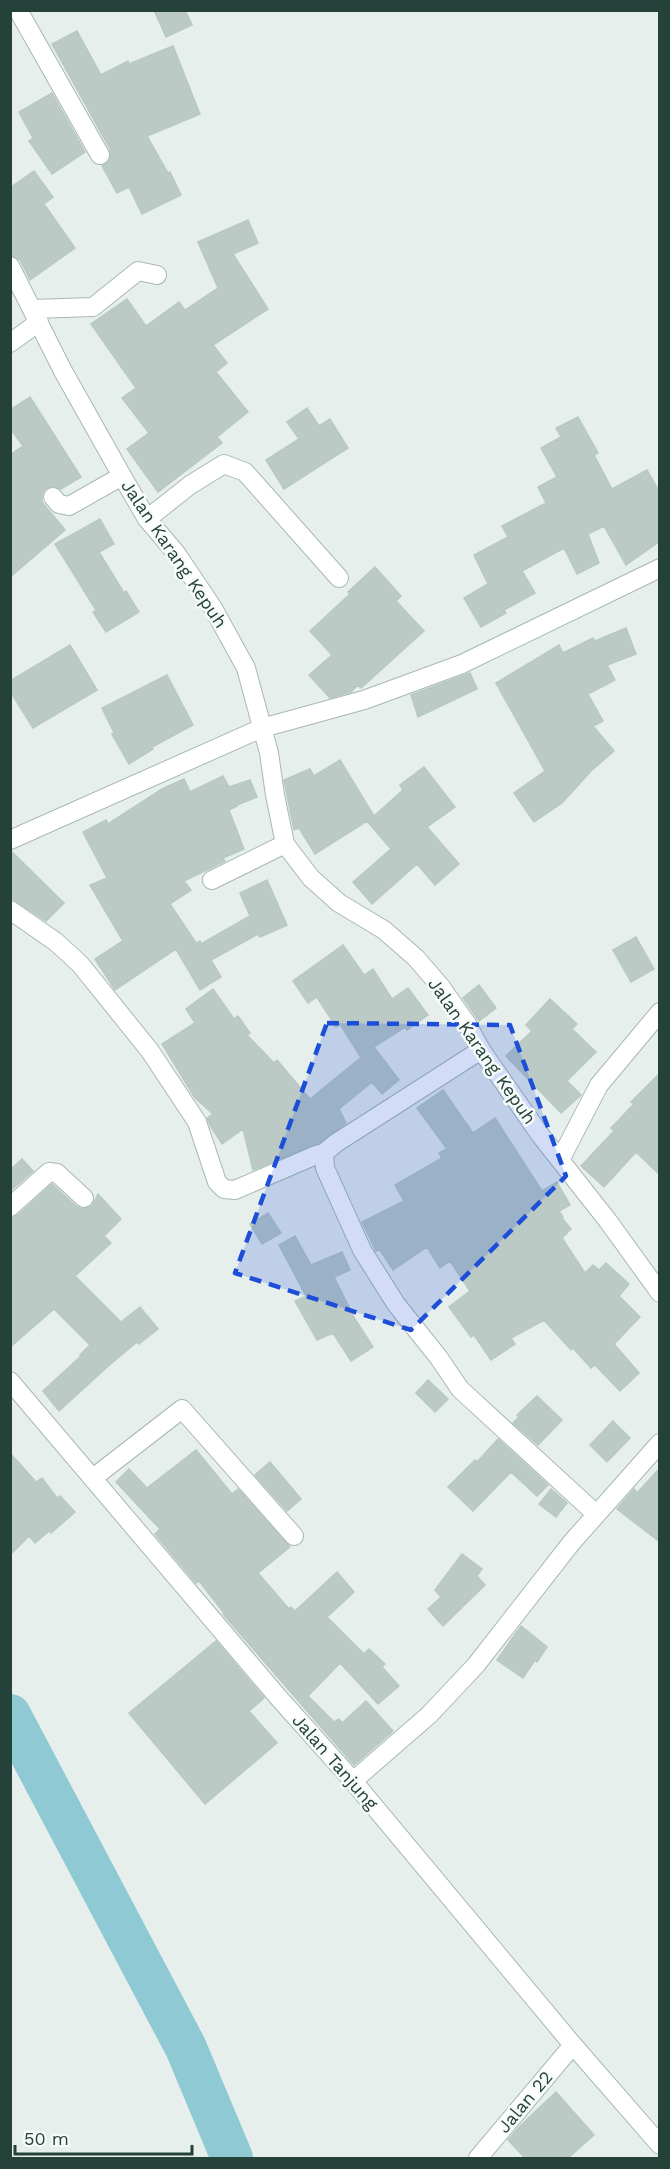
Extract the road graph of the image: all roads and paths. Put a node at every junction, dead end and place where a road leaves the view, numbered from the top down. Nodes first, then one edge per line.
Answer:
1 (18, 10) edge
2 (100, 155) dead end
3 (10, 266) edge
4 (157, 275) dead end
5 (36, 315) junction
6 (10, 343) edge
7 (122, 476) junction
8 (53, 497) dead end
9 (147, 519) junction
10 (660, 568) edge
11 (339, 578) dead end
12 (262, 728) junction
13 (10, 840) edge
14 (285, 844) junction
15 (212, 880) dead end
16 (10, 910) edge
17 (660, 1012) edge
18 (481, 1050) junction
19 (324, 1153) junction
20 (560, 1160) junction
21 (84, 1198) dead end
22 (10, 1207) edge
23 (660, 1293) edge
24 (10, 1381) edge
25 (660, 1443) edge
26 (93, 1478) junction
27 (596, 1514) junction
28 (294, 1536) dead end
29 (353, 1781) junction
30 (573, 2045) junction
31 (660, 2145) edge
32 (478, 2158) edge

1 - 2 street
3 - 5 street, Jalan Karang Kepuh
4 - 5 street
5 - 6 street
5 - 7 street, Jalan Karang Kepuh
7 - 8 street
7 - 9 street, Jalan Karang Kepuh
9 - 11 street
9 - 12 street, Jalan Karang Kepuh
10 - 12 street
12 - 13 street
12 - 14 street, Jalan Karang Kepuh
14 - 15 street
14 - 18 street, Jalan Karang Kepuh
16 - 19 street
17 - 20 street
18 - 19 street
18 - 20 street, Jalan Karang Kepuh
19 - 27 street
20 - 23 street, Jalan Karang Kepuh
21 - 22 street
24 - 26 street, Jalan Tanjung
25 - 27 street
26 - 28 street
26 - 29 street, Jalan Tanjung
27 - 29 street
29 - 30 street, Jalan Tanjung
30 - 31 street, Jalan Tanjung
30 - 32 street, Jalan 22

